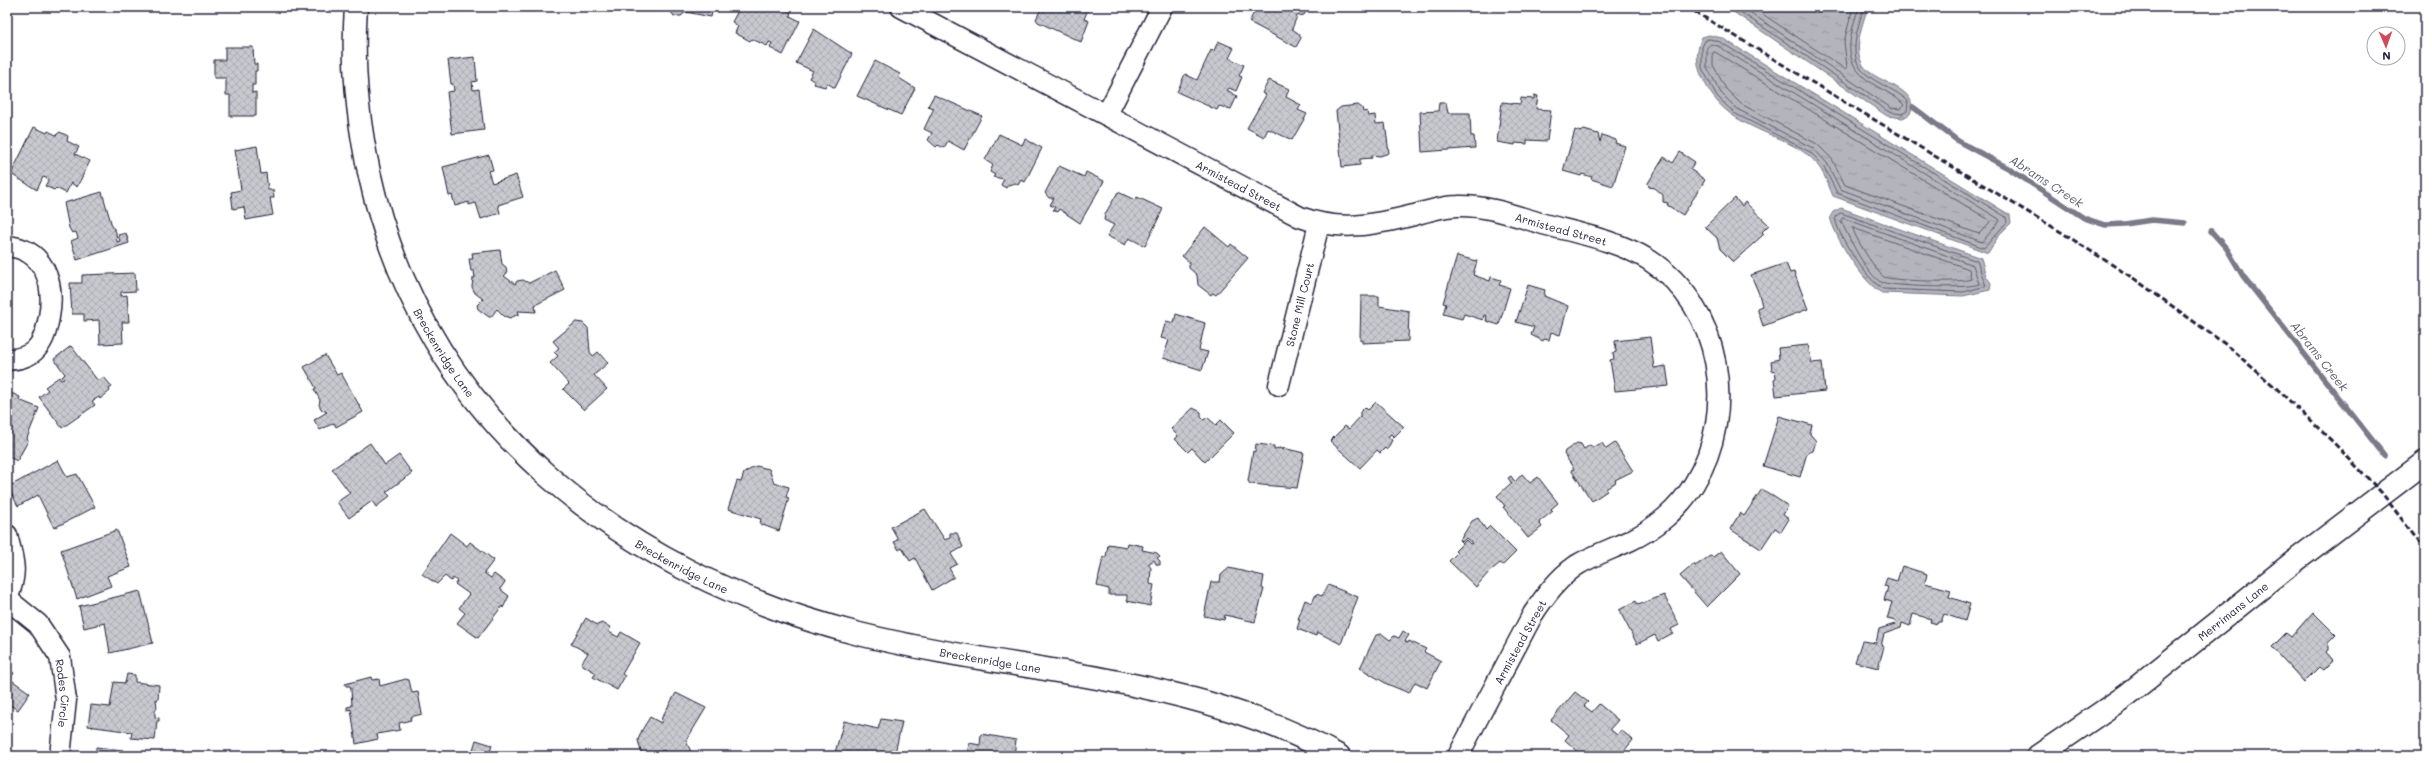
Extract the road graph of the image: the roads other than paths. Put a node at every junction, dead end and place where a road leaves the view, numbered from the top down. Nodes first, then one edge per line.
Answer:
1 (356, 7) edge
2 (901, 7) edge
3 (1162, 7) edge
4 (1107, 114) junction
5 (1319, 224) junction
6 (7, 246) edge
7 (7, 360) edge
8 (1279, 385) dead end
9 (2425, 462) edge
10 (7, 535) edge
11 (7, 599) edge
12 (60, 756) edge
13 (1339, 756) edge
14 (1458, 756) edge
15 (2038, 756) edge

1 - 13 street, Breckenridge Lane
2 - 4 street, Armistead Street
3 - 4 street
4 - 5 street, Armistead Street
5 - 8 street, Stone Mill Court
5 - 14 street, Armistead Street
6 - 7 street
9 - 15 street, Merrimans Lane
10 - 11 street, Rodes Circle
11 - 12 street, Rodes Circle

